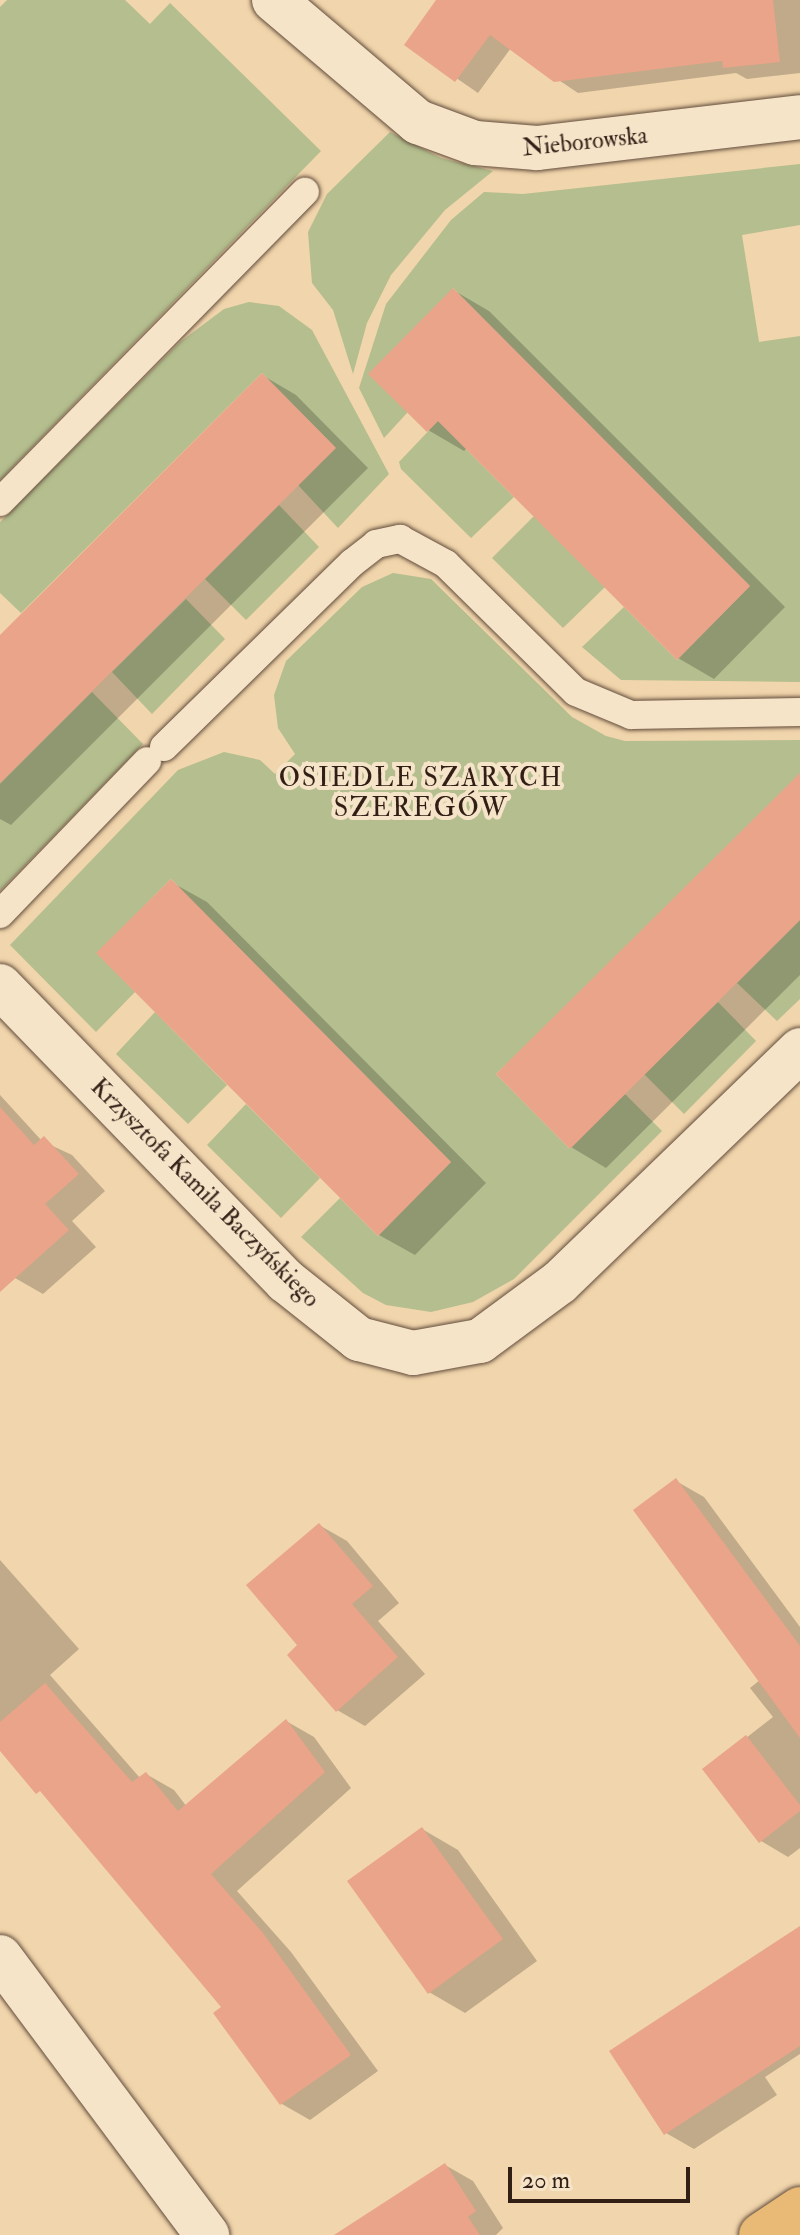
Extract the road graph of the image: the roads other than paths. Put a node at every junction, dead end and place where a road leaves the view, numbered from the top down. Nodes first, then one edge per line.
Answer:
1 (274, 0) edge
2 (800, 117) edge
3 (305, 192) dead end
4 (0, 502) edge
5 (800, 712) edge
6 (0, 914) edge
7 (0, 986) edge
8 (800, 1050) edge
9 (0, 1957) edge
10 (800, 2209) edge
11 (207, 2235) edge
12 (761, 2235) edge

1 - 2 street, Nieborowska
3 - 4 lane
5 - 6 lane
7 - 8 street, Krzysztofa Kamila Baczyńskiego
9 - 11 street
10 - 12 main road

